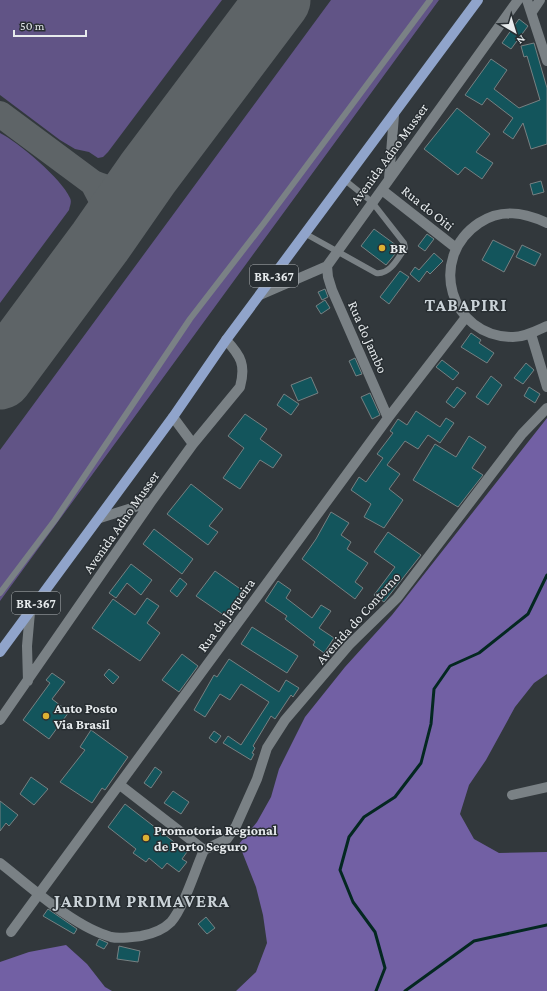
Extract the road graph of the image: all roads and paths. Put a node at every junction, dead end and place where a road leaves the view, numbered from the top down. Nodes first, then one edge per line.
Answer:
1 (430, 0) edge
2 (478, 0) edge
3 (518, 0) edge
4 (527, 0) edge
5 (540, 0) edge
6 (532, 12) junction
7 (547, 61) edge
8 (394, 115) junction
9 (389, 179) junction
10 (346, 181) junction
11 (382, 190) junction
12 (372, 202) junction
13 (547, 223) edge
14 (306, 234) junction
15 (456, 248) junction
16 (336, 252) junction
17 (327, 266) junction
18 (260, 295) junction
19 (466, 317) junction
20 (547, 326) edge
21 (531, 334) junction
22 (226, 340) junction
23 (547, 387) edge
24 (547, 408) edge
25 (173, 417) junction
26 (388, 418) junction
27 (193, 444) junction
28 (151, 502) junction
29 (100, 518) junction
30 (0, 593) edge
31 (30, 612) junction
32 (0, 652) edge
33 (28, 681) junction
34 (1, 716) edge
35 (120, 785) junction
36 (547, 787) edge
37 (512, 794) dead end
38 (204, 850) junction
39 (0, 864) edge
40 (40, 893) junction
41 (11, 932) dead end

1 - 30 lane
2 - 8 main road, BR-367
3 - 9 street, Avenida Adno Musser
4 - 6 street
5 - 6 street
6 - 7 street
8 - 9 street
8 - 10 main road, BR-367
9 - 11 street, Avenida Adno Musser
10 - 12 lane
10 - 14 main road, BR-367
11 - 12 street, Avenida Adno Musser
11 - 15 street, Rua do Oiti
12 - 16 street, Avenida Adno Musser
12 - 16 lane
13 - 15 street
14 - 16 lane
14 - 18 main road, BR-367
15 - 19 street
16 - 17 street, Avenida Adno Musser
17 - 18 street
17 - 26 street, Rua do Jambo
18 - 22 main road, BR-367
19 - 21 street
19 - 26 street, Rua da Jaqueira
20 - 21 street
21 - 23 street
22 - 25 main road, BR-367
22 - 27 street, Avenida Adno Musser
24 - 38 street, Avenida do Contorno
25 - 27 street
25 - 29 main road, BR-367
26 - 35 street, Rua da Jaqueira
27 - 28 street, Avenida Adno Musser
28 - 29 street
28 - 33 street, Avenida Adno Musser
29 - 31 main road, BR-367
31 - 32 main road, BR-367
31 - 33 street
33 - 34 street, Avenida Adno Musser
35 - 38 street
35 - 40 street, Rua da Jaqueira
36 - 37 street
38 - 40 street
39 - 40 street
40 - 41 street, Rua da Jaqueira

